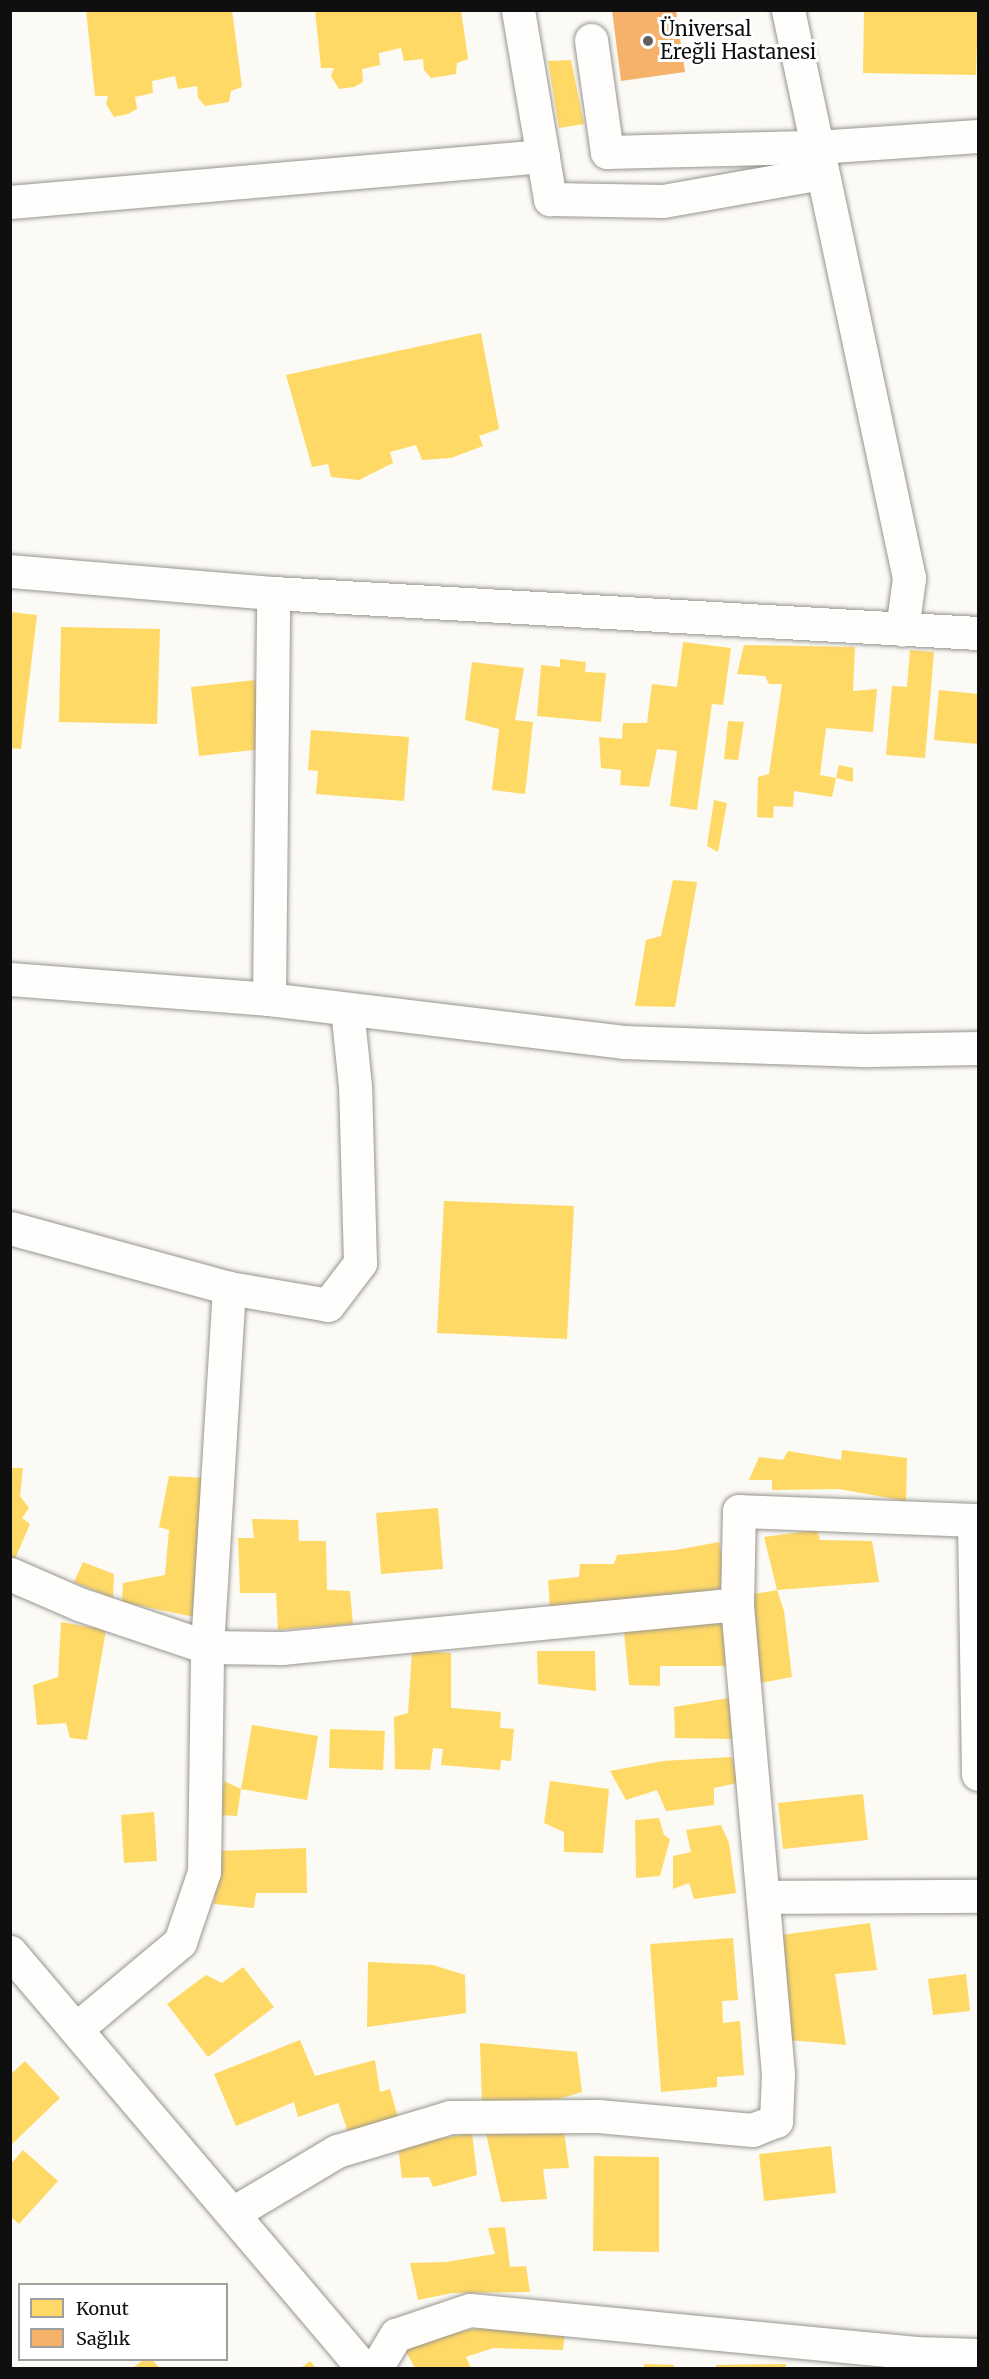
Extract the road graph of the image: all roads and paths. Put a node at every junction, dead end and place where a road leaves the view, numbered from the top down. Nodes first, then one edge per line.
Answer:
1 (518, 10) edge
2 (788, 10) edge
3 (591, 40) dead end
4 (978, 136) edge
5 (543, 156) junction
6 (820, 160) junction
7 (10, 202) edge
8 (10, 571) edge
9 (273, 593) junction
10 (902, 630) junction
11 (978, 633) edge
12 (10, 979) edge
13 (269, 999) junction
14 (347, 1009) junction
15 (978, 1048) edge
16 (10, 1228) edge
17 (229, 1287) junction
18 (976, 1520) edge
19 (10, 1574) edge
20 (737, 1604) junction
21 (207, 1647) junction
22 (978, 1774) edge
23 (978, 1896) edge
24 (763, 1897) junction
25 (10, 1952) edge
26 (76, 2029) junction
27 (233, 2213) junction
28 (978, 2355) edge
29 (363, 2368) edge
30 (376, 2368) edge

1 - 5 street
2 - 6 street
3 - 6 street
4 - 6 street
5 - 6 street
5 - 7 street
6 - 10 street
8 - 9 street
9 - 10 street
9 - 13 street
10 - 11 street
12 - 13 street
13 - 14 street
14 - 15 street
14 - 17 street
16 - 17 street
17 - 21 street
18 - 20 street
18 - 22 street
19 - 21 street
20 - 21 street
20 - 24 street
21 - 26 street
23 - 24 street
24 - 27 street
25 - 26 street
26 - 27 street
27 - 29 street
28 - 30 street

